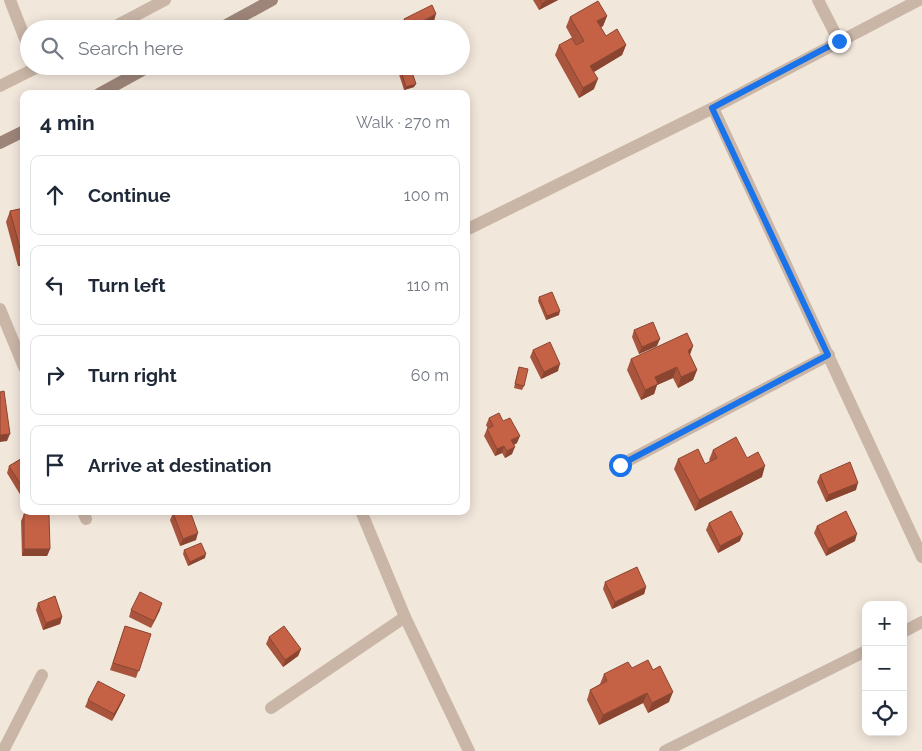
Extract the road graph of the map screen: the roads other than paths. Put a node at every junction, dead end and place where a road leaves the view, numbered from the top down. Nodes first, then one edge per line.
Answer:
1 (10, 0) edge
2 (164, 0) edge
3 (272, 0) edge
4 (818, 0) edge
5 (919, 0) edge
6 (127, 20) edge
7 (235, 20) edge
8 (20, 26) edge
9 (839, 41) junction
10 (21, 75) edge
11 (134, 75) edge
12 (0, 86) edge
13 (106, 90) edge
14 (712, 108) junction
15 (20, 133) edge
16 (0, 143) edge
17 (470, 228) edge
18 (0, 309) edge
19 (828, 355) junction
20 (20, 357) edge
21 (620, 465) dead end
22 (363, 515) edge
23 (922, 557) edge
24 (405, 616) junction
25 (922, 622) edge
26 (907, 630) edge
27 (862, 653) edge
28 (42, 675) dead end
29 (271, 708) dead end
30 (3, 751) edge
31 (469, 751) edge
32 (665, 751) edge

1 - 8 street
2 - 6 street
3 - 7 main road
4 - 9 street
5 - 9 street
9 - 14 street
10 - 12 street
11 - 13 main road
14 - 17 street
14 - 19 street
15 - 16 main road
18 - 20 street
19 - 21 street
19 - 23 street
22 - 24 street
24 - 29 street
24 - 31 street
25 - 26 street
27 - 32 street
28 - 30 street

